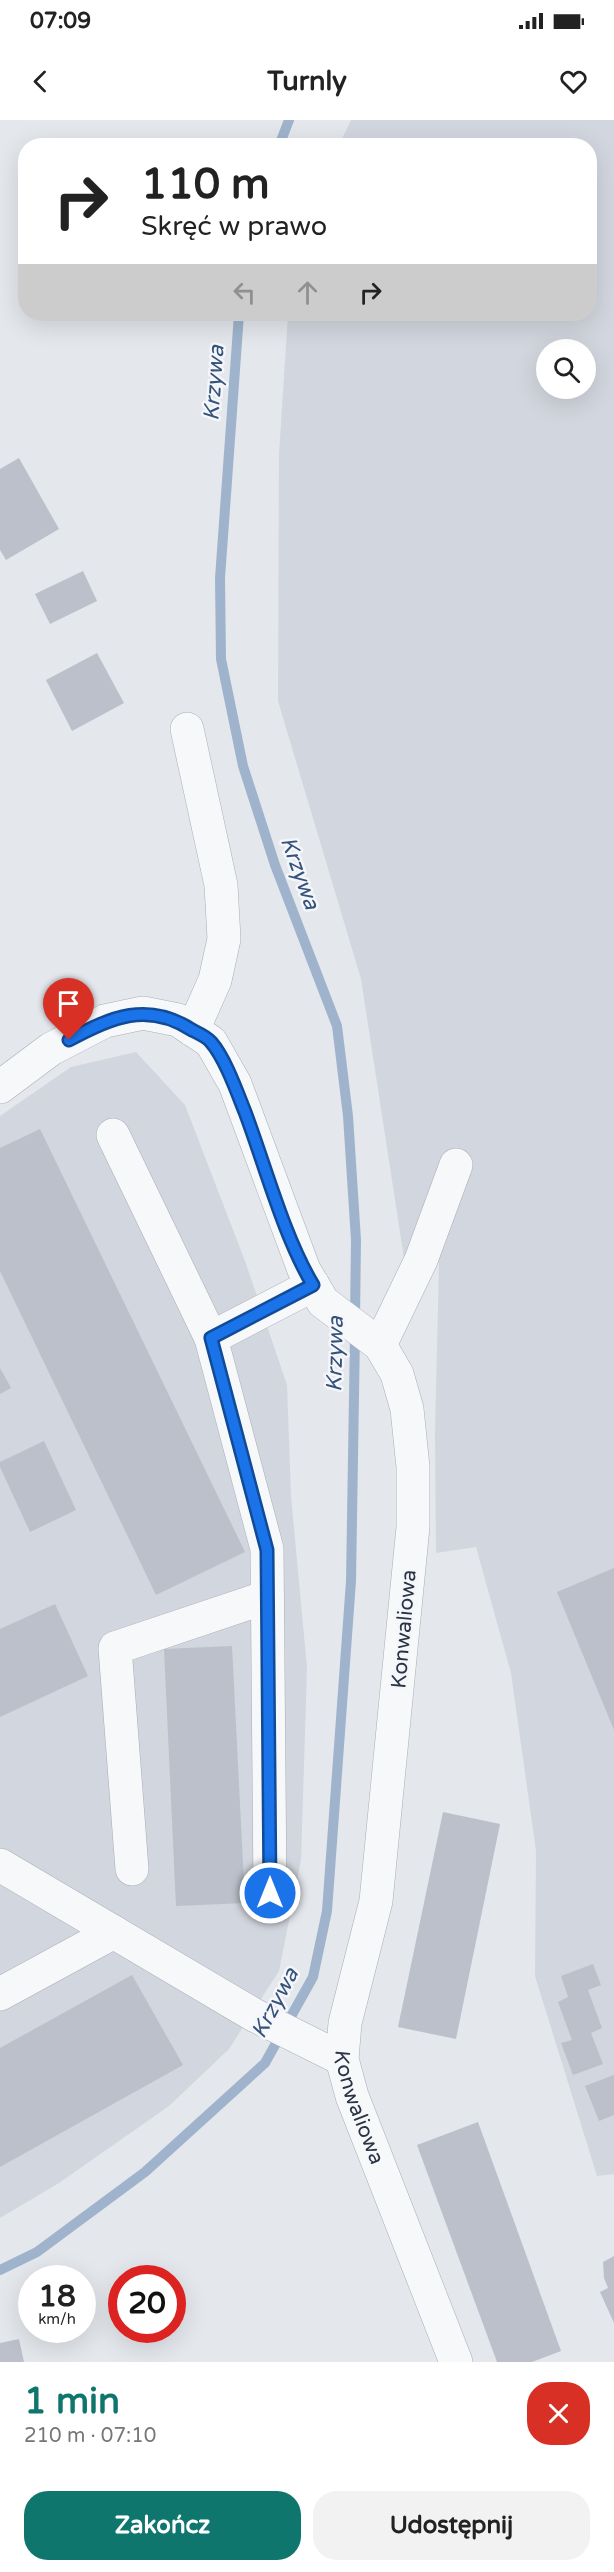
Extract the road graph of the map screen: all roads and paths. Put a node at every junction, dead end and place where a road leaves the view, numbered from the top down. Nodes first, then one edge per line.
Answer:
1 (187, 729) dead end
2 (194, 1030) junction
3 (0, 1087) edge
4 (113, 1135) dead end
5 (456, 1165) dead end
6 (318, 1294) junction
7 (211, 1338) junction
8 (380, 1345) junction
9 (267, 1597) junction
10 (0, 1865) edge
11 (132, 1869) dead end
12 (270, 1893) dead end
13 (114, 1932) junction
14 (0, 1994) edge
15 (342, 2059) junction
16 (456, 2362) edge

1 - 2 street
2 - 3 street, Konwaliowa
2 - 6 street, Konwaliowa
4 - 7 street
5 - 8 street
6 - 7 street
6 - 8 street, Konwaliowa
7 - 9 street
8 - 15 street, Konwaliowa
9 - 11 street
9 - 12 street
10 - 13 street
13 - 14 street
13 - 15 street
15 - 16 street, Konwaliowa

